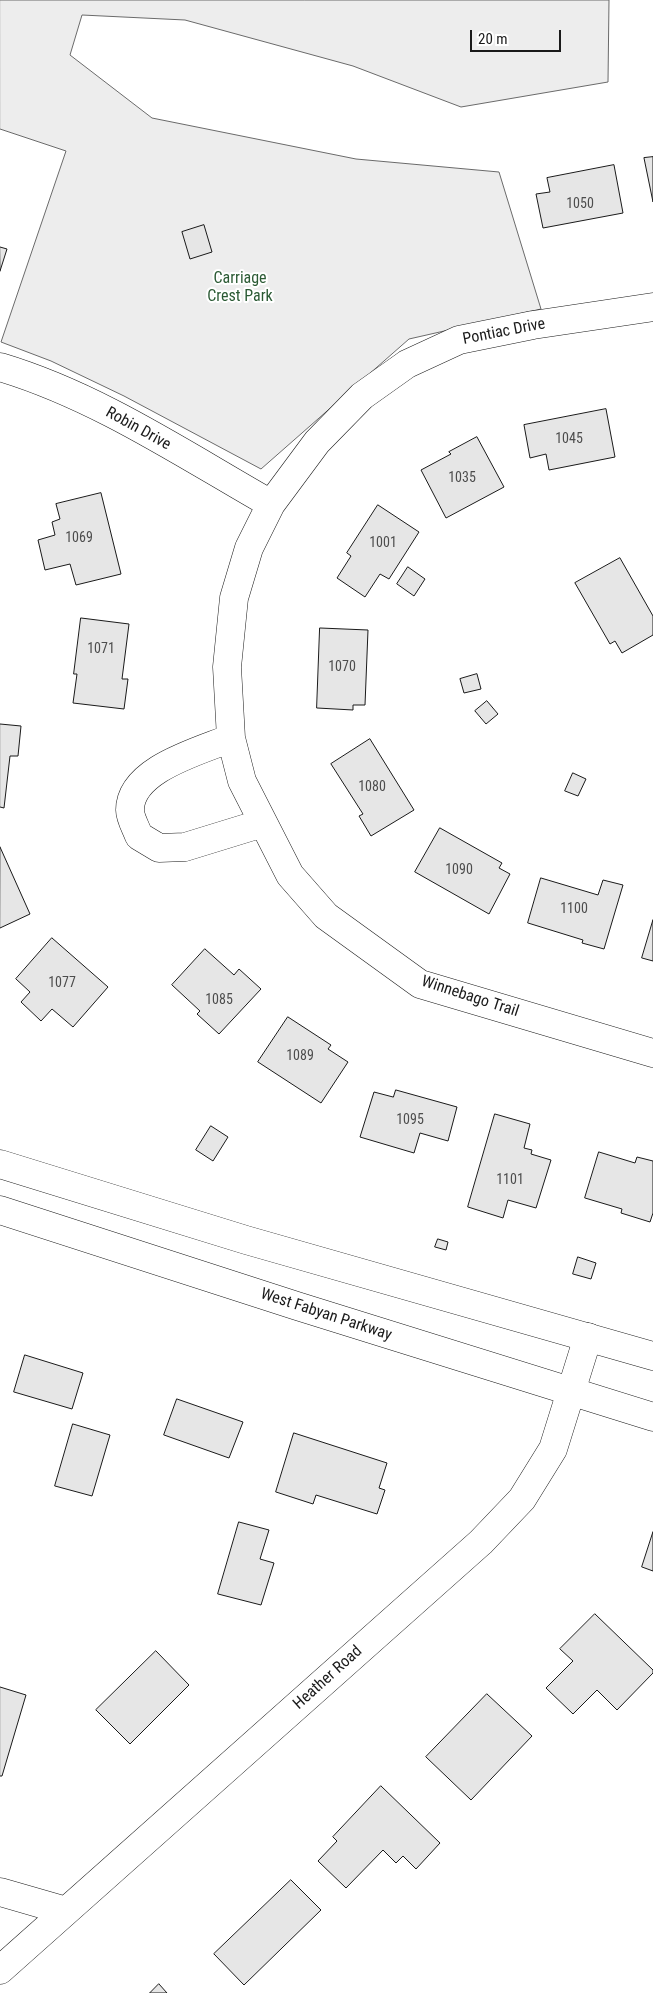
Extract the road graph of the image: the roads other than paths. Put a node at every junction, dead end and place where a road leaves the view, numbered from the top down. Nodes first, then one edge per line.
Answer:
1 (653, 307) edge
2 (0, 367) edge
3 (270, 504) junction
4 (231, 738) junction
5 (263, 823) junction
6 (653, 1053) edge
7 (0, 1164) edge
8 (0, 1210) edge
9 (588, 1337) junction
10 (653, 1356) edge
11 (570, 1392) junction
12 (653, 1417) edge
13 (0, 1892) edge
14 (66, 1911) junction
15 (0, 1970) edge

1 - 3 street, Pontiac Drive
2 - 3 street, Robin Drive
3 - 4 street, Winnebago Trail
4 - 5 street, Winnebago Trail
4 - 5 street
5 - 6 street, Winnebago Trail
7 - 9 street
8 - 11 street, West Fabyan Parkway
9 - 10 street
9 - 11 street, Heather Road
11 - 12 street, West Fabyan Parkway
11 - 14 street, Heather Road
13 - 14 street
14 - 15 street, Heather Road

